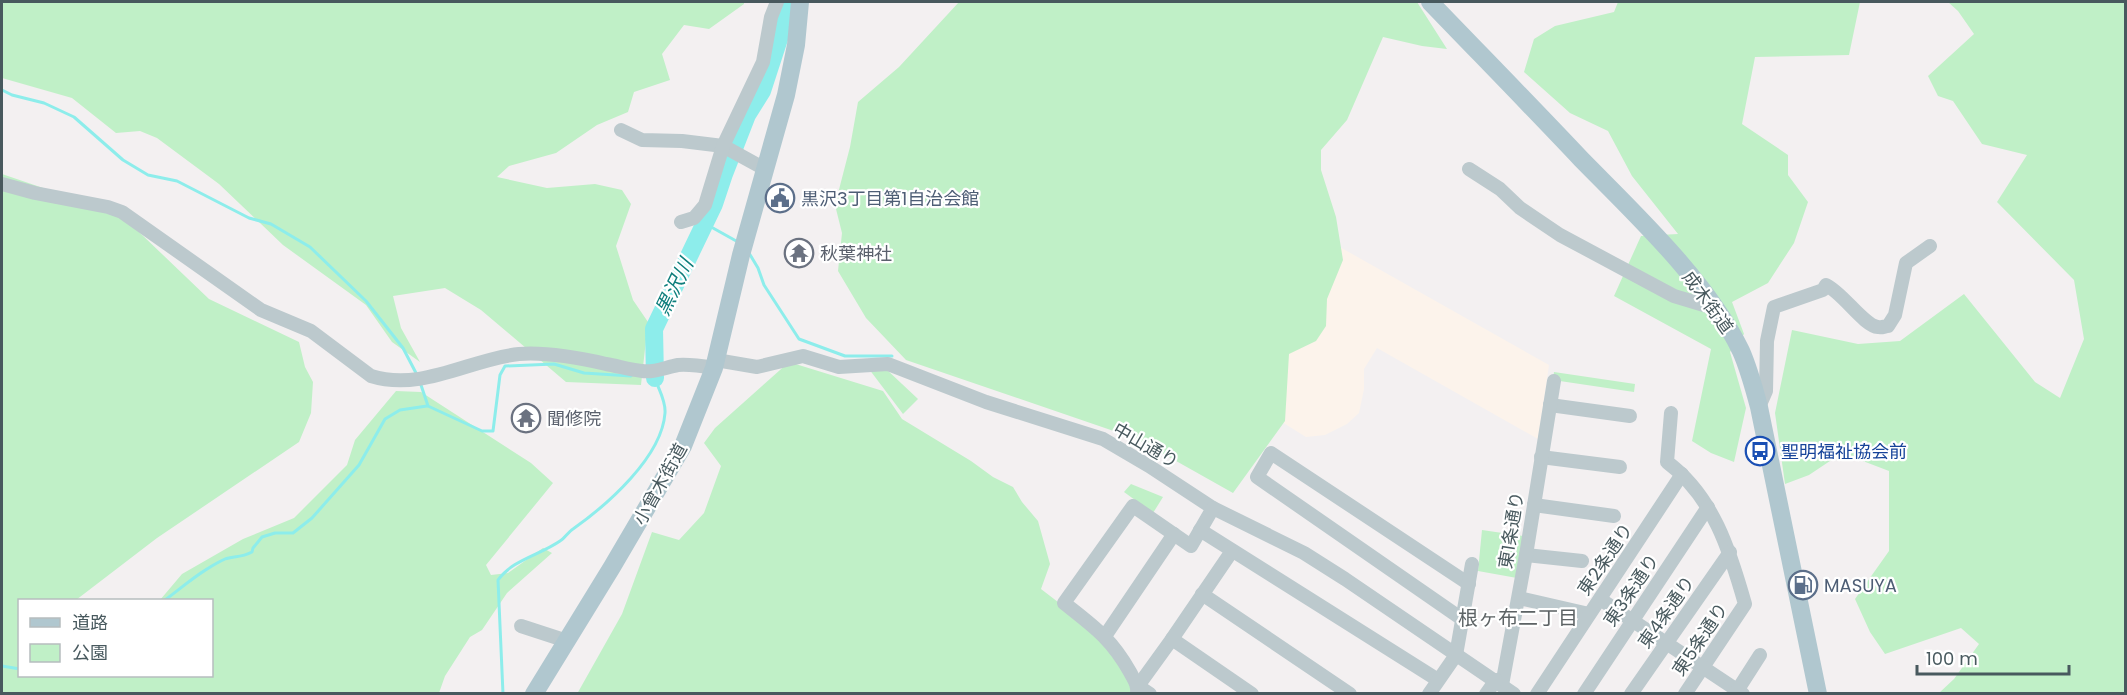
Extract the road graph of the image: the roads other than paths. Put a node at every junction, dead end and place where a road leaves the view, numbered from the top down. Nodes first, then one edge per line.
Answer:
1 (777, 2) edge
2 (800, 2) edge
3 (1430, 2) edge
4 (621, 130) dead end
5 (723, 146) junction
6 (765, 169) junction
7 (1469, 169) dead end
8 (2, 184) edge
9 (681, 222) dead end
10 (1930, 246) dead end
11 (1717, 309) junction
12 (715, 364) junction
13 (1554, 381) dead end
14 (1550, 405) junction
15 (1759, 407) junction
16 (1671, 413) dead end
17 (1629, 416) dead end
18 (1541, 457) junction
19 (1620, 466) dead end
20 (1682, 474) junction
21 (1534, 505) junction
22 (1213, 507) junction
23 (1708, 507) junction
24 (1614, 516) dead end
25 (1200, 530) junction
26 (1174, 534) junction
27 (1232, 551) junction
28 (1730, 552) junction
29 (1527, 555) junction
30 (1582, 561) dead end
31 (1472, 564) dead end
32 (1468, 584) junction
33 (1202, 594) junction
34 (1519, 598) junction
35 (1600, 598) junction
36 (1589, 614) junction
37 (1462, 619) junction
38 (1632, 620) junction
39 (521, 626) dead end
40 (1105, 636) junction
41 (1172, 639) junction
42 (567, 641) junction
43 (1666, 643) junction
44 (1456, 655) junction
45 (1760, 655) dead end
46 (1703, 667) junction
47 (1438, 680) junction
48 (1504, 686) edge
49 (1141, 691) edge
50 (1738, 692) edge
51 (534, 693) edge
52 (1252, 693) edge
53 (1350, 693) edge
54 (1429, 693) edge
55 (1486, 693) edge
56 (1537, 693) edge
57 (1584, 693) edge
58 (1631, 693) edge
59 (1685, 693) edge
60 (1818, 693) edge

1 - 5 street
2 - 6 main road, 小曾木街道
3 - 11 main road, 成木街道
4 - 5 street
5 - 6 street
5 - 9 street
6 - 12 main road, 小曾木街道
7 - 11 street
8 - 12 street, 中山通り
10 - 15 street
11 - 15 main road, 成木街道
12 - 22 street, 中山通り
12 - 42 main road, 小曾木街道
13 - 14 street, 東1条通り
14 - 17 street
14 - 18 street, 東1条通り
15 - 60 main road, 成木街道
16 - 20 street
18 - 19 street
18 - 21 street, 東1条通り
20 - 23 street
20 - 35 street, 東2条通り
21 - 24 street
21 - 29 street, 東1条通り
22 - 25 street
22 - 44 street, 中山通り
23 - 28 street
23 - 38 street, 東3条通り
25 - 26 street
25 - 27 street
26 - 40 street
26 - 40 street
27 - 33 street
27 - 47 street
28 - 43 street, 東4条通り
28 - 46 street, 東5条通り
29 - 30 street
29 - 34 street, 東1条通り
31 - 32 street
32 - 37 street
32 - 37 street
33 - 41 street
33 - 53 street
34 - 36 street
34 - 48 street, 東1条通り
35 - 36 street, 東2条通り
35 - 38 street
36 - 56 street, 東2条通り
37 - 44 street
38 - 43 street
38 - 57 street, 東3条通り
39 - 42 street
40 - 49 street
41 - 49 street
41 - 52 street
42 - 51 main road, 小曾木街道
43 - 46 street
43 - 58 street, 東4条通り
44 - 47 street
44 - 48 street, 中山通り
45 - 50 street
46 - 50 street
46 - 59 street, 東5条通り
47 - 54 street
48 - 55 street

